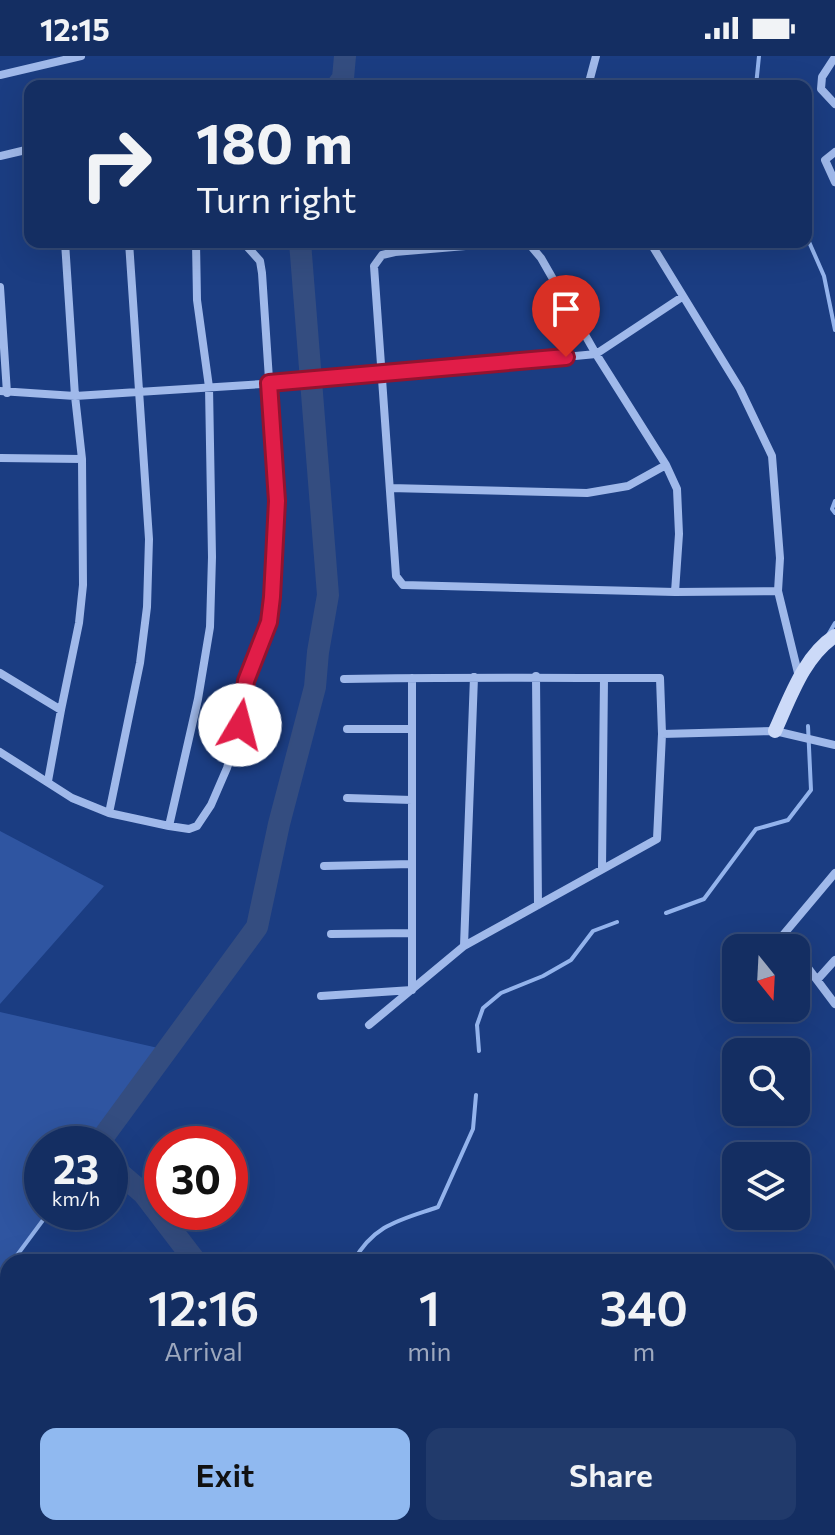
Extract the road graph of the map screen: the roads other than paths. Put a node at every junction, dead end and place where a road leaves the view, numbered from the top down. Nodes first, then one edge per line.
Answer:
1 (81, 56) edge
2 (596, 56) edge
3 (835, 57) edge
4 (0, 75) edge
5 (590, 80) edge
6 (835, 104) edge
7 (24, 150) edge
8 (835, 152) edge
9 (0, 156) edge
10 (835, 182) edge
11 (65, 248) edge
12 (129, 248) edge
13 (196, 248) edge
14 (248, 248) edge
15 (453, 248) edge
16 (533, 248) edge
17 (653, 248) edge
18 (0, 287) edge
19 (682, 297) junction
20 (596, 354) junction
21 (382, 373) junction
22 (269, 383) junction
23 (209, 387) junction
24 (3, 392) edge
25 (141, 392) junction
26 (75, 396) junction
27 (0, 458) edge
28 (82, 459) junction
29 (666, 465) junction
30 (390, 488) junction
31 (778, 591) junction
32 (675, 592) junction
33 (835, 636) edge
34 (0, 673) edge
35 (536, 676) junction
36 (474, 677) junction
37 (799, 677) junction
38 (412, 678) junction
39 (604, 678) junction
40 (344, 679) dead end
41 (61, 710) junction
42 (347, 729) dead end
43 (412, 729) junction
44 (775, 731) junction
45 (662, 734) junction
46 (831, 743) edge
47 (0, 752) edge
48 (48, 781) junction
49 (347, 798) dead end
50 (412, 800) junction
51 (109, 813) junction
52 (169, 826) junction
53 (412, 864) junction
54 (324, 866) dead end
55 (602, 869) junction
56 (835, 873) edge
57 (538, 905) junction
58 (412, 933) junction
59 (331, 934) dead end
60 (784, 934) edge
61 (464, 946) junction
62 (835, 960) edge
63 (810, 970) edge
64 (817, 980) junction
65 (412, 990) junction
66 (321, 996) dead end
67 (835, 1004) edge
68 (369, 1025) dead end

1 - 4 street
2 - 5 street
3 - 6 street
7 - 9 street
8 - 10 street
11 - 26 street
12 - 25 street
13 - 23 street
14 - 22 street
15 - 21 street
16 - 20 street
17 - 19 street
18 - 24 street
19 - 20 street
19 - 31 street
20 - 21 street
20 - 29 street
21 - 22 street
21 - 30 street
22 - 23 street
22 - 52 street
23 - 25 street
23 - 52 street
24 - 26 street
25 - 26 street
25 - 51 street
26 - 28 street
27 - 28 street
28 - 41 street
29 - 30 street
29 - 32 street
30 - 32 street
31 - 32 street
31 - 37 street
33 - 37 main road
34 - 41 street
35 - 36 street
35 - 39 street
35 - 57 street
36 - 38 street
36 - 61 street
37 - 44 main road
38 - 40 street
38 - 43 street
39 - 45 street
39 - 55 street
41 - 48 street
42 - 43 street
43 - 50 street
44 - 45 street
44 - 46 street
45 - 55 street
47 - 48 street
48 - 51 street
49 - 50 street
50 - 53 street
51 - 52 street
53 - 54 street
53 - 58 street
55 - 57 street
56 - 60 street
57 - 61 street
58 - 59 street
58 - 65 street
61 - 65 street
62 - 64 street
63 - 64 street
64 - 67 street
65 - 66 street
65 - 68 street

